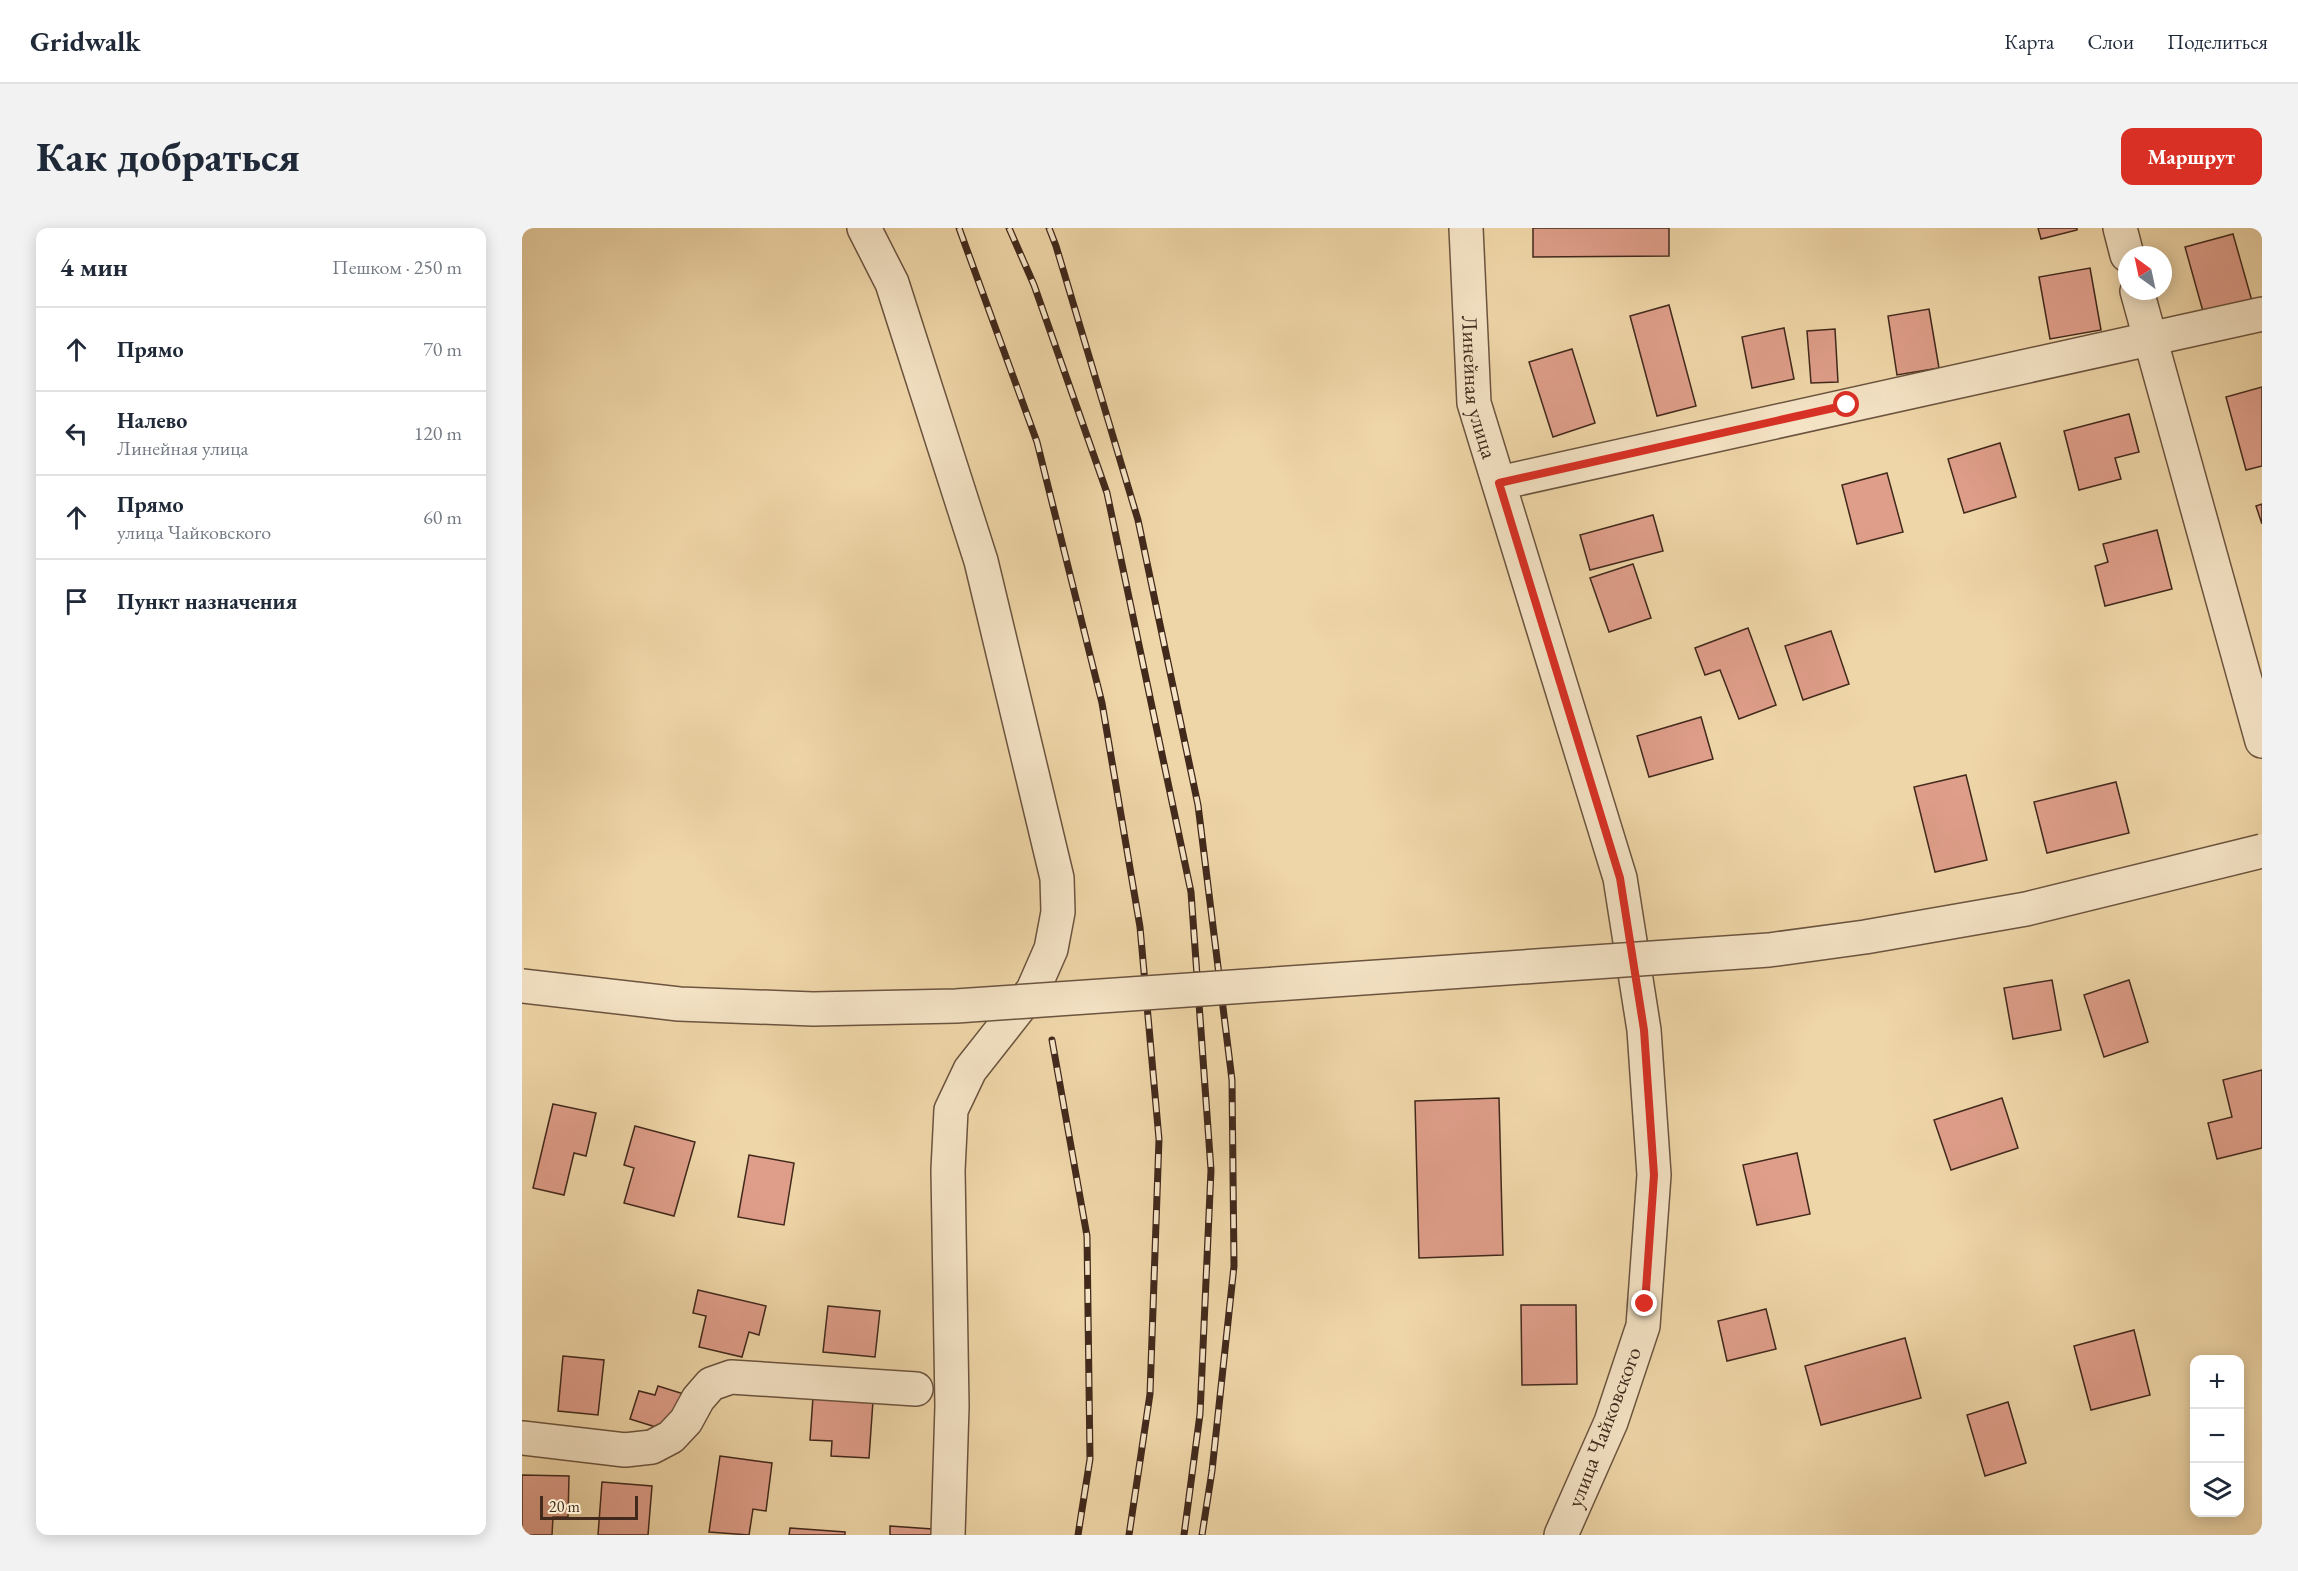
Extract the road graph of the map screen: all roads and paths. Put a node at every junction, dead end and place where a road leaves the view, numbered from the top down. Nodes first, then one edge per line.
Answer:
1 (864, 228) edge
2 (1466, 228) edge
3 (2120, 228) edge
4 (2125, 246) edge
5 (2139, 300) edge
6 (2262, 314) edge
7 (2149, 338) junction
8 (1499, 483) junction
9 (2262, 741) edge
10 (2262, 851) edge
11 (522, 986) edge
12 (1644, 1030) joint
13 (916, 1389) dead end
14 (522, 1438) edge
15 (948, 1535) edge
16 (1561, 1535) edge

1 - 15 street
2 - 8 street, Линейная улица
3 - 4 street
5 - 7 street
6 - 7 street
7 - 8 street
7 - 9 street
8 - 12 street, Линейная улица
10 - 11 street, bridge
12 - 16 street, улица Чайковского
13 - 14 street

